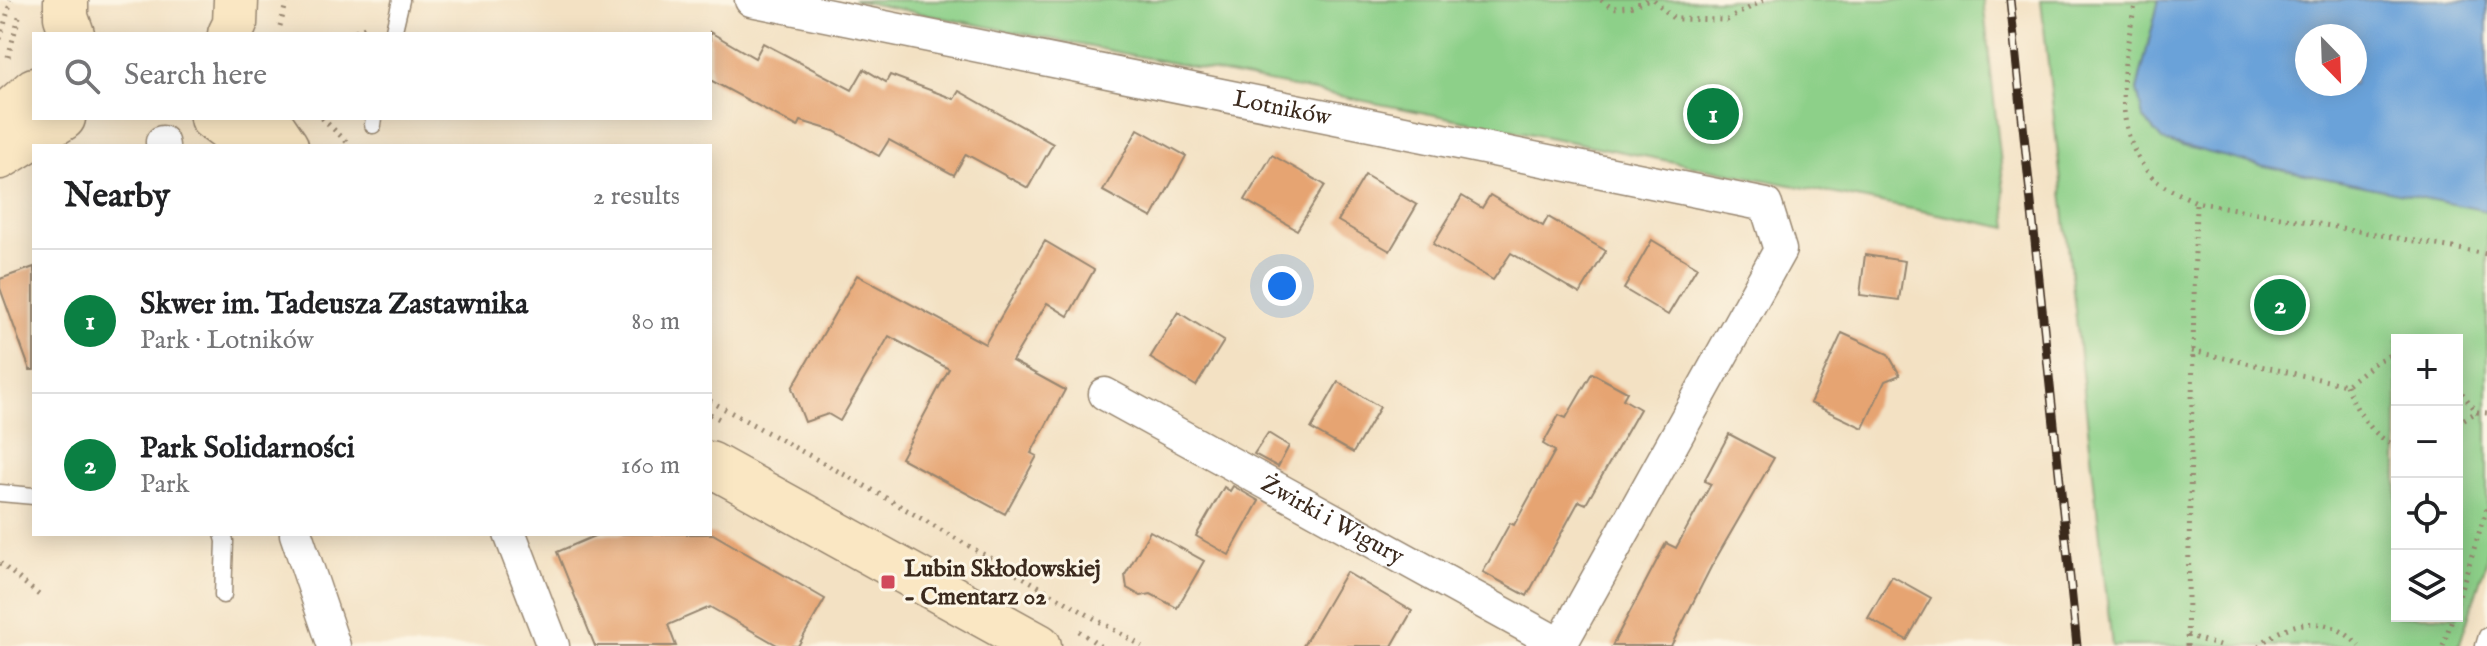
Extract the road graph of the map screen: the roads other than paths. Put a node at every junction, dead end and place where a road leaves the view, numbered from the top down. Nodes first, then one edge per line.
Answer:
1 (66, 0) edge
2 (236, 0) edge
3 (401, 0) edge
4 (751, 0) edge
5 (71, 32) edge
6 (231, 32) edge
7 (393, 32) edge
8 (18, 79) edge
9 (0, 120) edge
10 (60, 120) edge
11 (215, 120) edge
12 (268, 120) edge
13 (246, 144) edge
14 (285, 144) edge
15 (0, 157) edge
16 (1780, 250) joint
17 (1105, 394) dead end
18 (712, 465) edge
19 (0, 493) edge
20 (32, 496) edge
21 (224, 536) edge
22 (297, 536) edge
23 (511, 536) edge
24 (223, 595) dead end
25 (2487, 636) edge
26 (334, 646) edge
27 (553, 646) edge
28 (1039, 646) edge
29 (1560, 646) edge
30 (2484, 646) edge

1 - 5 street
2 - 6 street
3 - 7 lane
4 - 16 street, Lotników
8 - 9 street
10 - 15 street
11 - 13 street
12 - 14 street
16 - 29 street, Żwirki i Wigury
17 - 29 street, Żwirki i Wigury
18 - 28 street
19 - 20 lane
21 - 24 lane
22 - 26 street
23 - 27 street
25 - 30 lane

